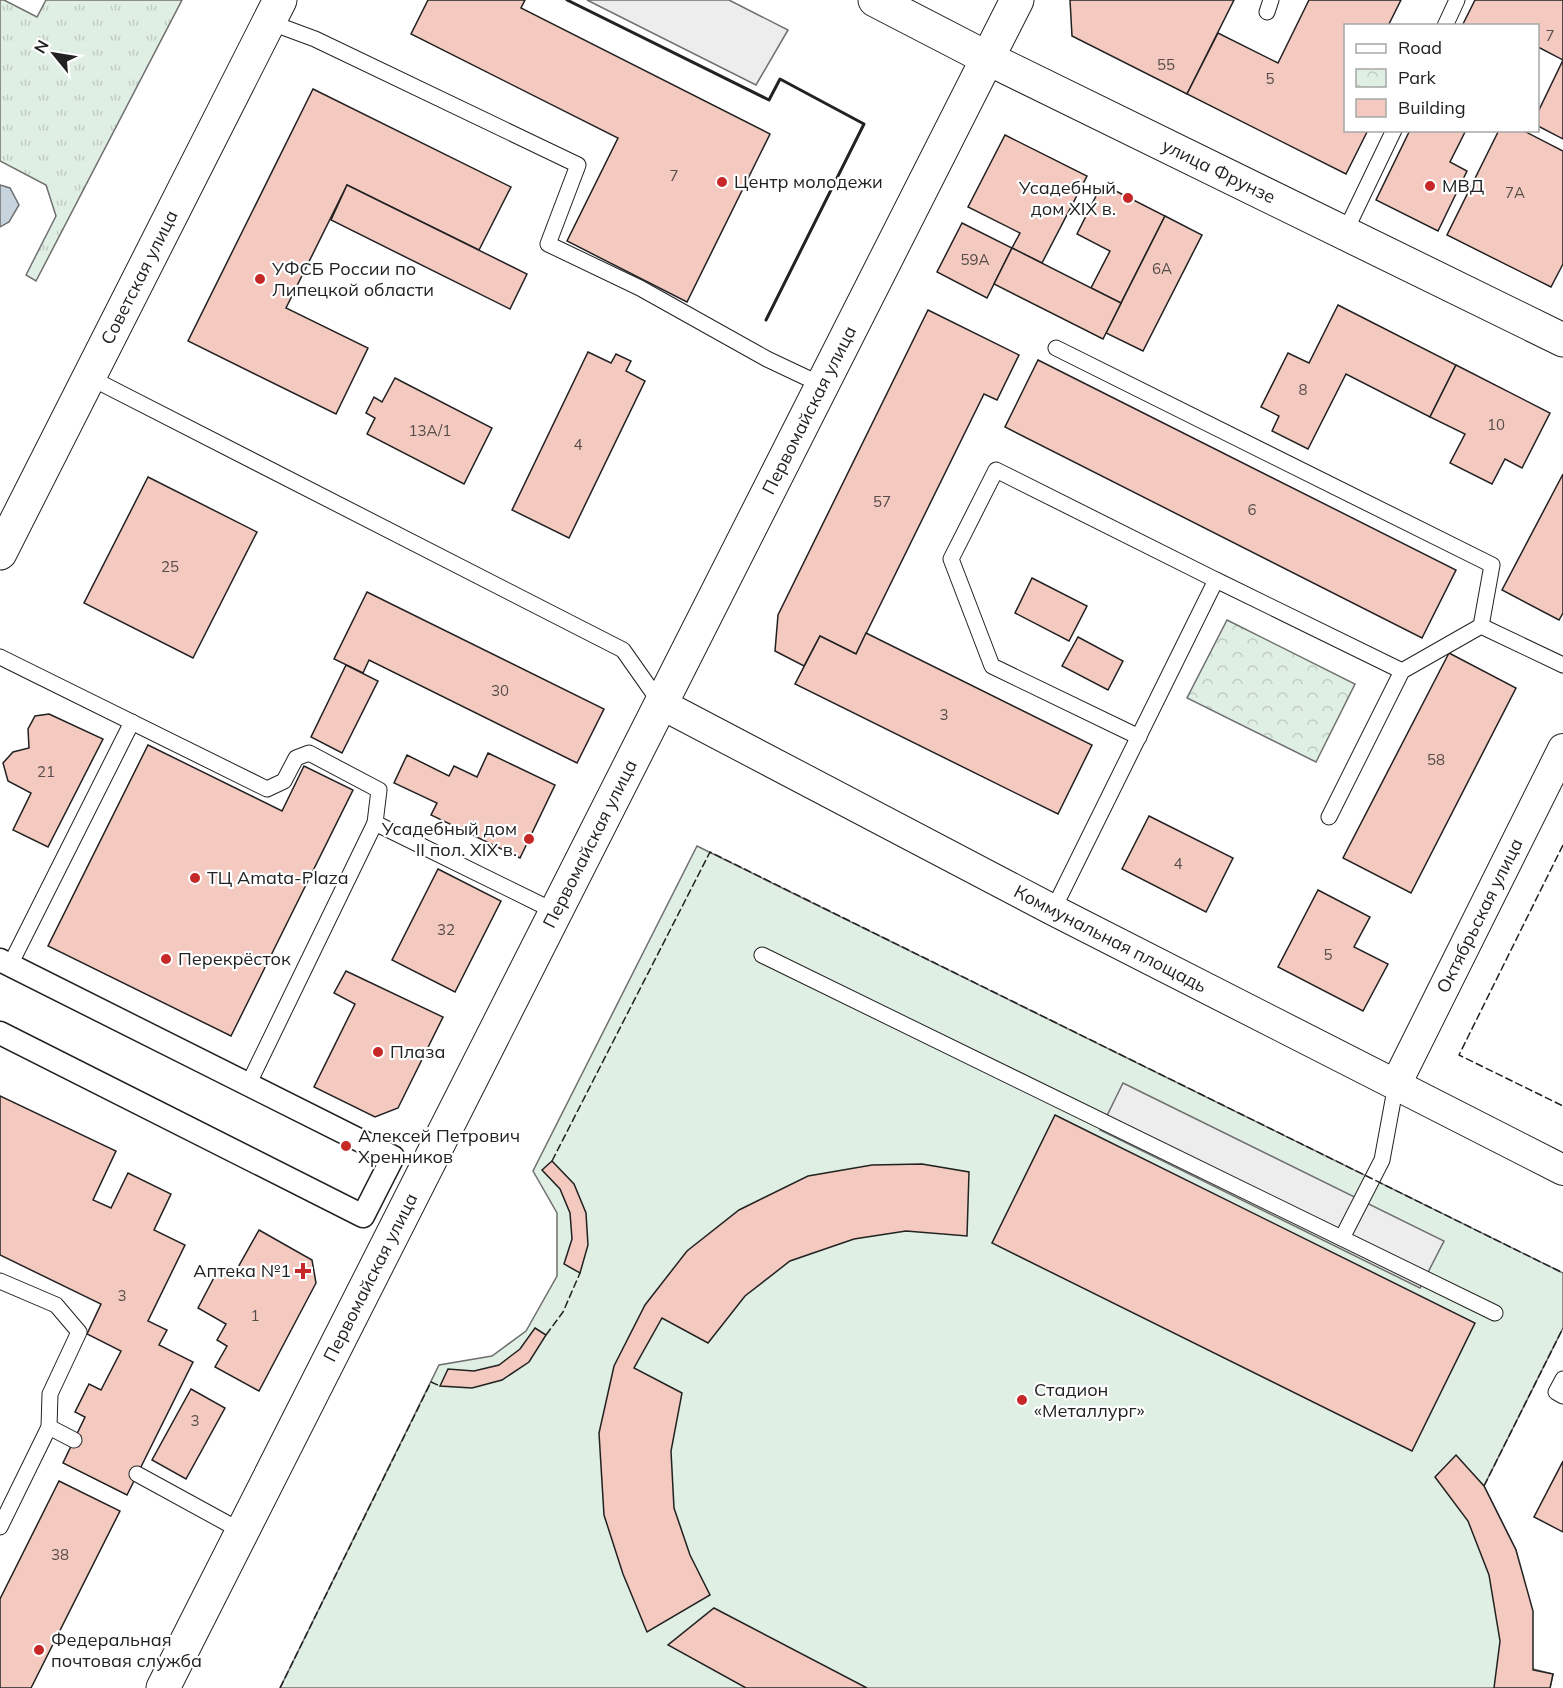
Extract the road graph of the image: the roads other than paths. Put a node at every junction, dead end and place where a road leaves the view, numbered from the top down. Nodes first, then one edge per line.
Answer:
1 (875, 0) edge
2 (1017, 0) edge
3 (1457, 0) edge
4 (274, 11) edge
5 (1446, 24) edge
6 (987, 58) junction
7 (1393, 132) edge
8 (1345, 232) junction
9 (1563, 340) edge
10 (1056, 348) dead end
11 (89, 377) junction
12 (822, 385) junction
13 (0, 553) edge
14 (1216, 580) junction
15 (1481, 626) junction
16 (0, 657) edge
17 (1563, 665) edge
18 (1401, 671) junction
19 (661, 704) junction
20 (132, 722) junction
21 (1139, 737) junction
22 (1563, 749) edge
23 (1329, 817) dead end
24 (375, 823) junction
25 (1053, 910) junction
26 (556, 912) junction
27 (762, 955) dead end
28 (5, 962) edge
29 (0, 1033) edge
30 (248, 1084) junction
31 (1396, 1084) junction
32 (1563, 1170) edge
33 (1342, 1238) junction
34 (0, 1281) edge
35 (1495, 1313) dead end
36 (1563, 1379) edge
37 (1563, 1396) edge
38 (49, 1427) junction
39 (74, 1440) dead end
40 (137, 1474) dead end
41 (0, 1527) edge
42 (243, 1532) junction
43 (163, 1688) edge

1 - 6 main road, улица Фрунзе
2 - 6 main road, Первомайская улица
3 - 5 lane
4 - 11 main road, Советская улица
4 - 12 lane
6 - 8 main road, улица Фрунзе
6 - 12 main road, Первомайская улица
7 - 8 lane
8 - 9 main road, улица Фрунзе
10 - 15 lane
11 - 13 main road, Советская улица
11 - 19 lane
12 - 19 main road, Первомайская улица
14 - 18 lane
14 - 21 lane
14 - 21 lane
15 - 17 lane
15 - 18 lane
16 - 20 lane
18 - 23 lane
19 - 25 street, Коммунальная площадь
19 - 26 main road, Первомайская улица
20 - 24 lane
20 - 28 lane
21 - 25 lane
22 - 31 street, Октябрьская улица
24 - 26 lane
24 - 30 lane
25 - 31 street, Коммунальная площадь
26 - 42 main road, Первомайская улица
27 - 33 lane
28 - 30 street
29 - 30 street
31 - 32 street, Коммунальная площадь
31 - 33 lane
33 - 35 lane
34 - 38 lane
36 - 37 lane
38 - 39 lane
38 - 41 lane
40 - 42 lane
42 - 43 main road, Первомайская улица

